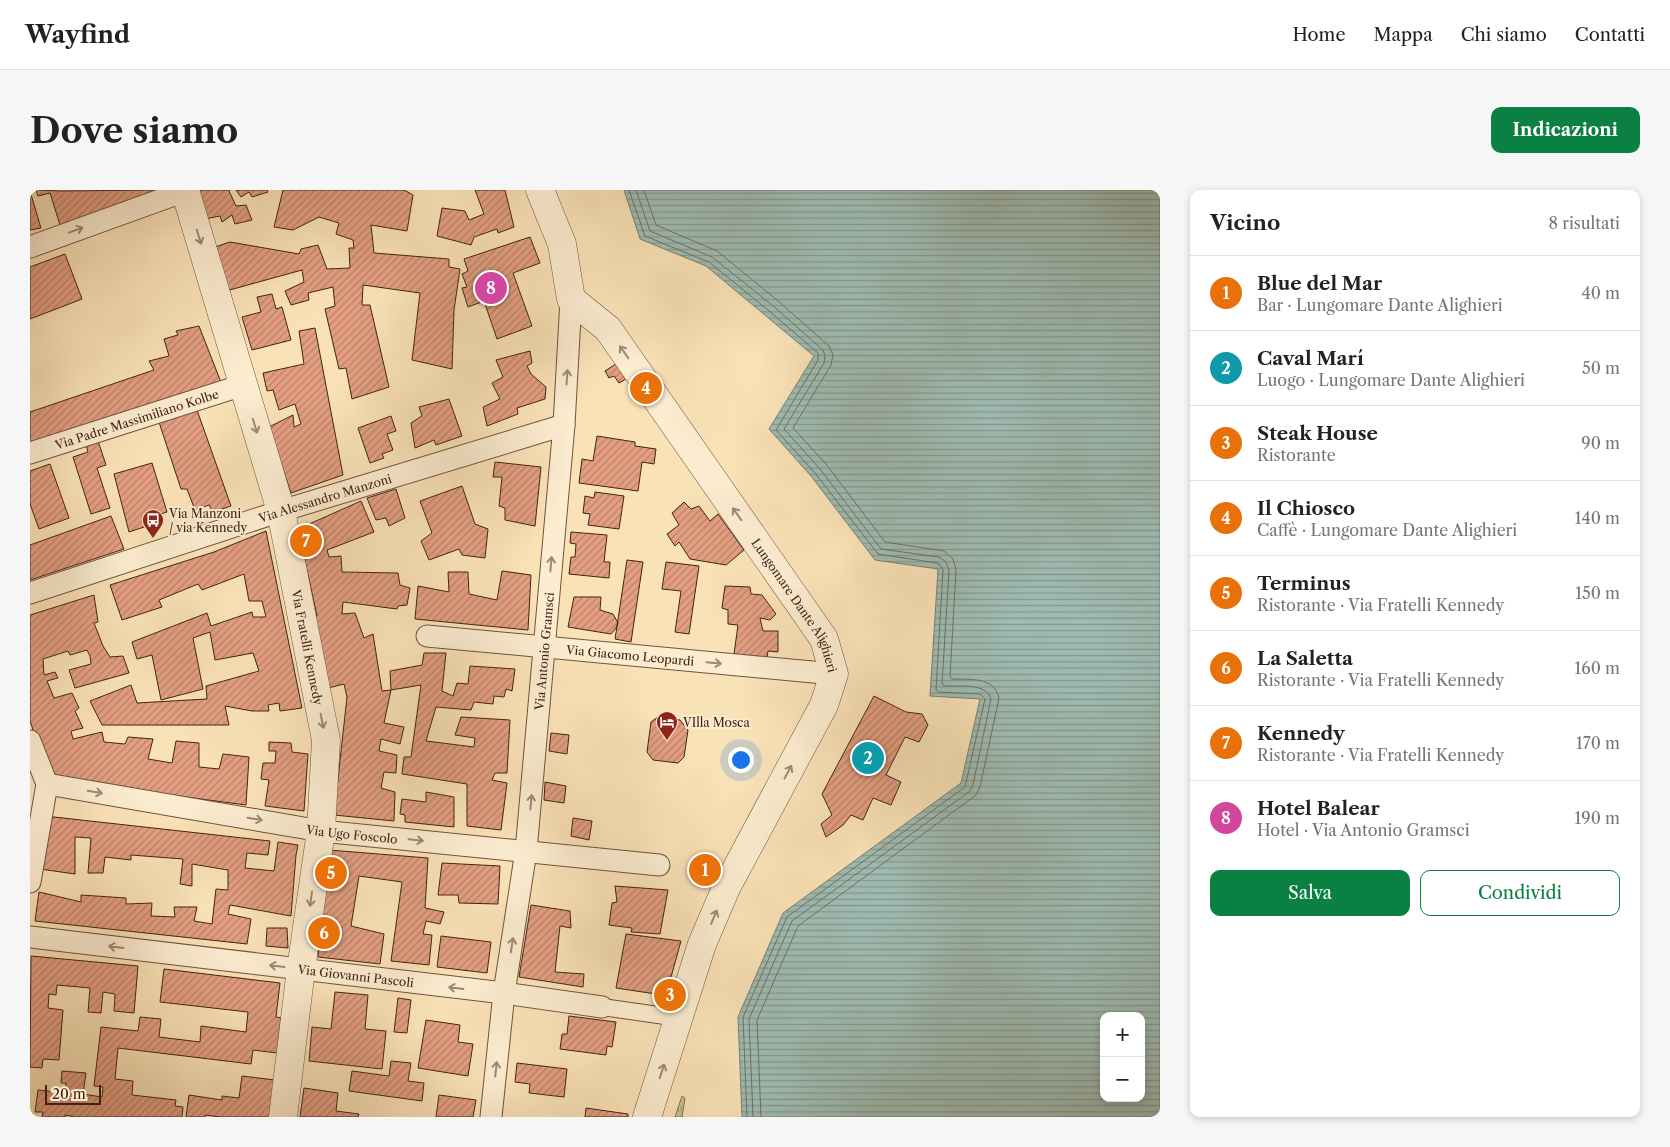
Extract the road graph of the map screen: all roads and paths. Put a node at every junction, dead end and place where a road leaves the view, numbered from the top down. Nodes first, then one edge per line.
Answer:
1 (185, 190) edge
2 (540, 190) edge
3 (30, 247) edge
4 (571, 299) junction
5 (243, 385) junction
6 (564, 425) junction
7 (30, 453) edge
8 (281, 511) junction
9 (30, 593) edge
10 (427, 636) dead end
11 (544, 647) junction
12 (834, 674) junction
13 (30, 741) edge
14 (47, 784) junction
15 (321, 831) junction
16 (526, 851) junction
17 (659, 865) dead end
18 (30, 882) edge
19 (30, 937) edge
20 (301, 969) junction
21 (504, 993) junction
22 (602, 1008) joint
23 (679, 1018) junction
24 (283, 1117) edge
25 (492, 1117) edge
26 (647, 1117) edge

3 -> 1 street
1 -> 5 street, Via Fratelli Kennedy
2 - 4 street, Via Antonio Gramsci
6 -> 4 street, Via Antonio Gramsci
12 -> 4 street, Lungomare Dante Alighieri
5 - 7 street, Via Padre Massimiliano Kolbe
5 -> 8 street, Via Fratelli Kennedy
6 - 8 street, Via Alessandro Manzoni
11 -> 6 street, Via Antonio Gramsci
8 - 9 street, Via Alessandro Manzoni
8 -> 15 street, Via Fratelli Kennedy
10 - 11 street, Via Giacomo Leopardi
11 -> 12 street, Via Giacomo Leopardi
16 -> 11 street, Via Antonio Gramsci
23 -> 12 street, Lungomare Dante Alighieri
13 - 14 street
14 -> 15 street, Via Ugo Foscolo
14 - 18 street
15 -> 16 street, Via Ugo Foscolo
15 -> 20 street, Via Fratelli Kennedy
16 - 17 street, Via Ugo Foscolo
21 -> 16 street, Via Antonio Gramsci
20 -> 19 street, Via Giovanni Pascoli
21 -> 20 street, Via Giovanni Pascoli
20 - 24 street, Via Fratelli Kennedy
21 - 22 street, Via Giovanni Pascoli
25 -> 21 street, Via Antonio Gramsci
22 - 23 street, Via Giovanni Pascoli
26 -> 23 street, Lungomare Dante Alighieri

